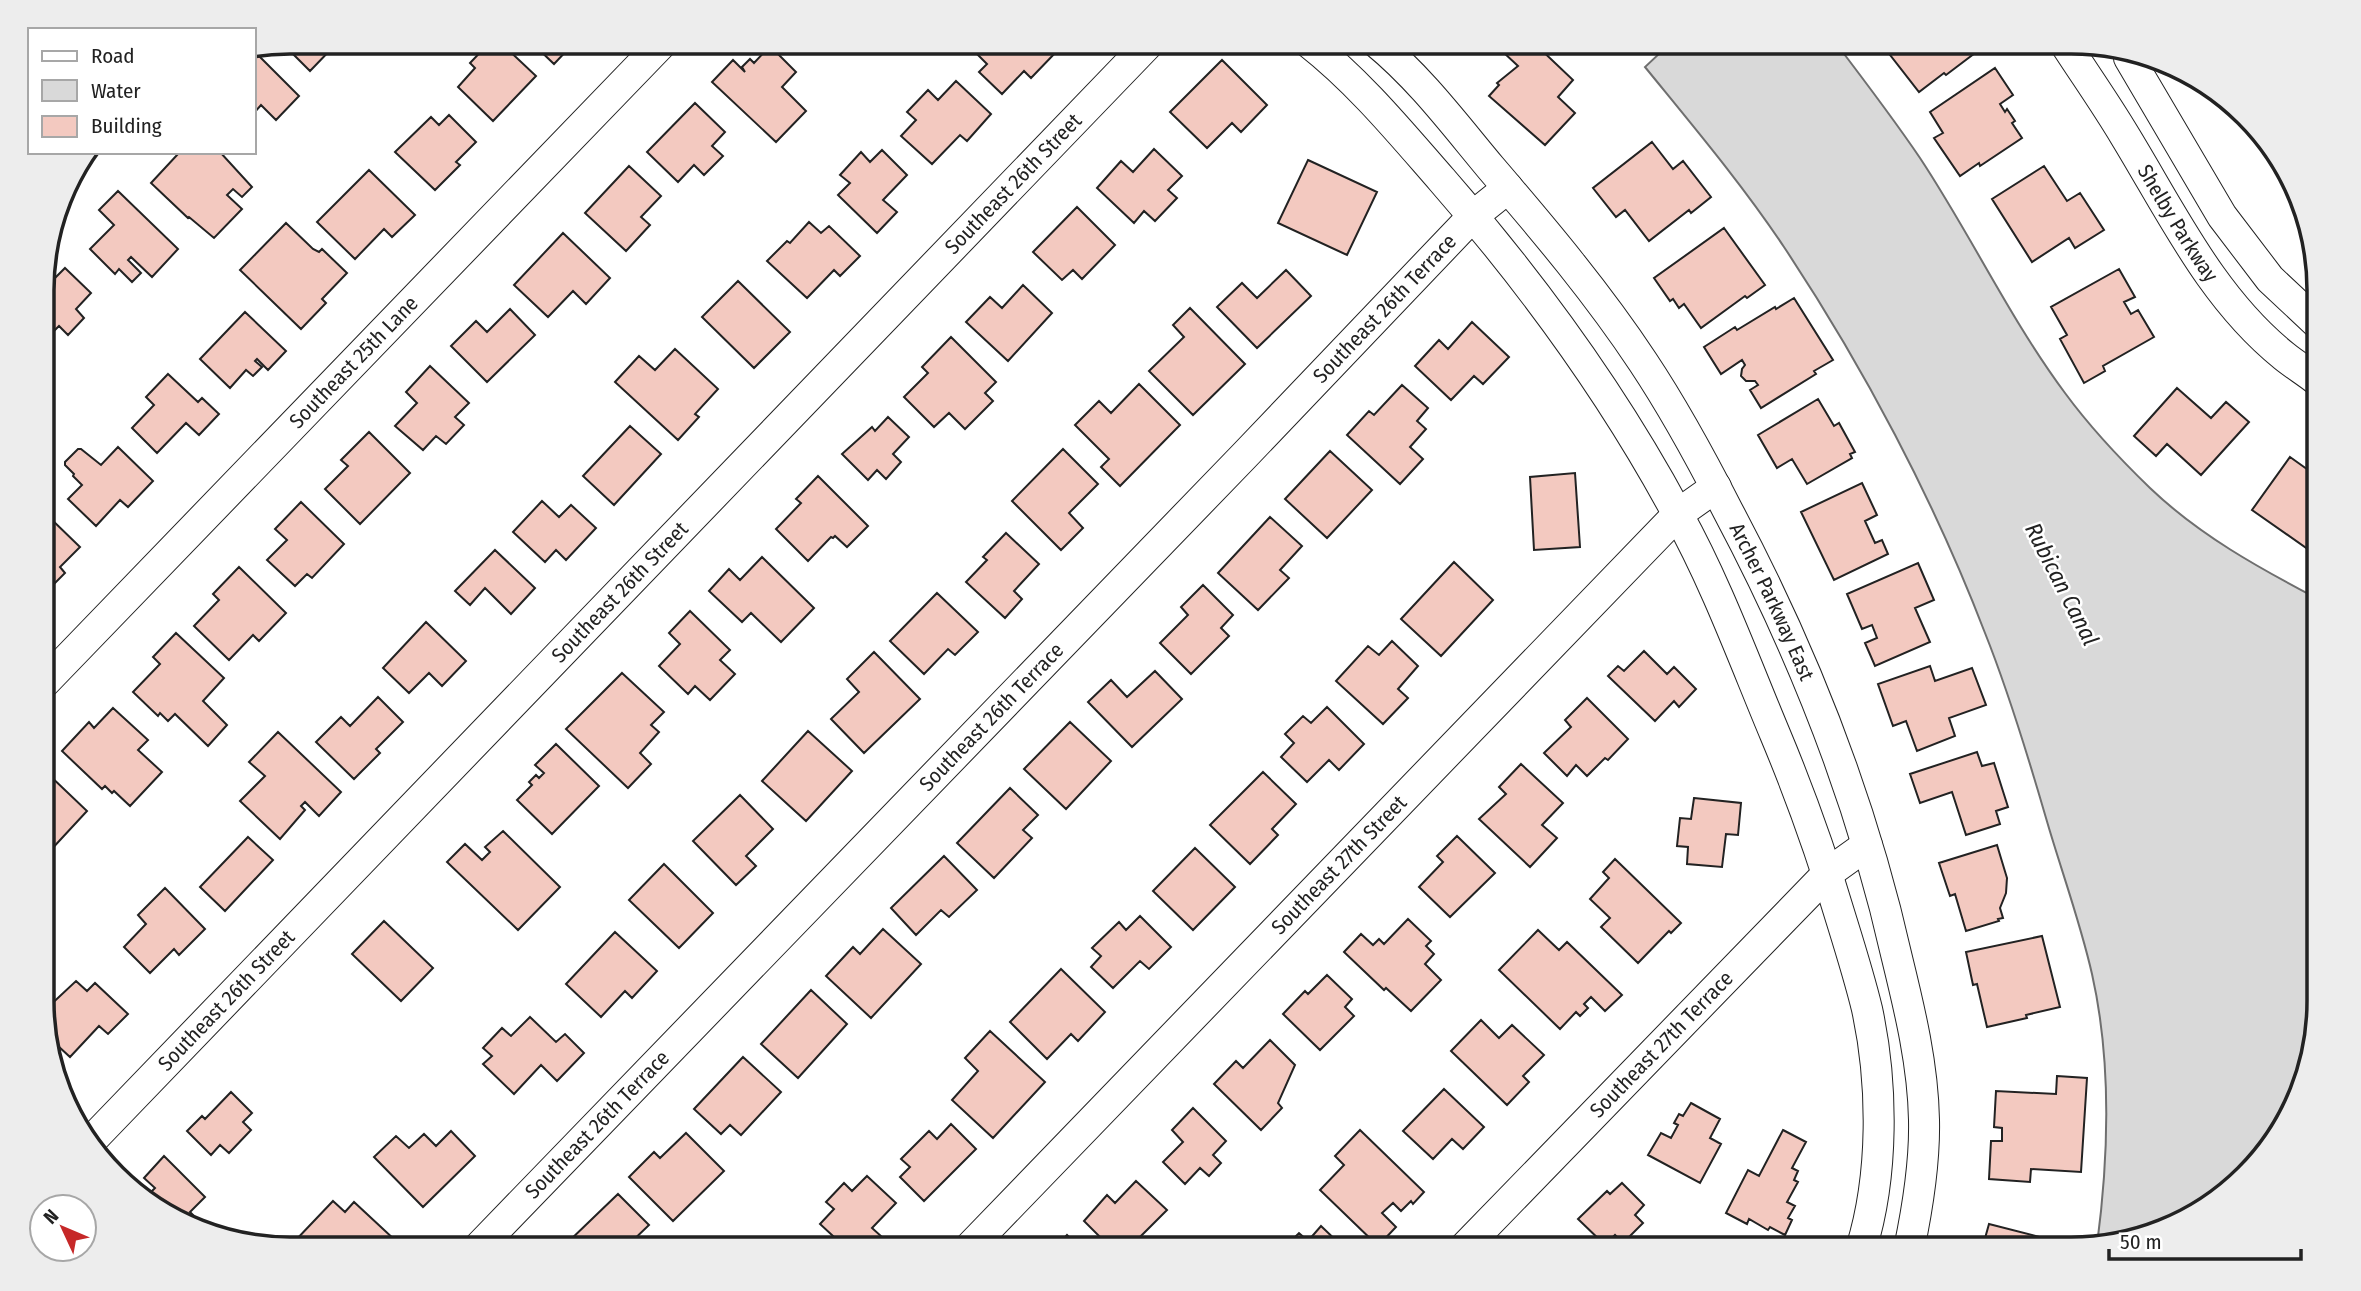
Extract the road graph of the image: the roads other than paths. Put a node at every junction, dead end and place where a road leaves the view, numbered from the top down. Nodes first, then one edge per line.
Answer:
1 (651, 54) edge
2 (1138, 54) edge
3 (1322, 54) edge
4 (1378, 54) edge
5 (1395, 54) edge
6 (2072, 54) edge
7 (2131, 62) edge
8 (1350, 78) junction
9 (1508, 188) junction
10 (1473, 216) junction
11 (2307, 314) edge
12 (2307, 373) edge
13 (1716, 487) junction
14 (1678, 514) junction
15 (54, 672) edge
16 (1867, 845) junction
17 (1828, 873) junction
18 (97, 1135) edge
19 (1475, 1236) edge
20 (1864, 1236) edge
21 (1911, 1236) edge
22 (489, 1237) edge
23 (980, 1237) edge

1 - 15 street, Southeast 25th Lane
2 - 18 street, Southeast 26th Street
3 - 8 street
4 - 8 street
5 - 9 street, Archer Parkway East
6 - 12 street, Shelby Parkway
7 - 11 street, Shelby Parkway
8 - 10 street
9 - 10 street, Southeast 26th Terrace
9 - 13 street, Archer Parkway East
10 - 14 street
10 - 22 street, Southeast 26th Terrace
13 - 14 street, Southeast 27th Street
13 - 16 street, Archer Parkway East
14 - 17 street
14 - 23 street, Southeast 27th Street
16 - 17 street, Southeast 27th Terrace
16 - 21 street, Archer Parkway East
17 - 19 street, Southeast 27th Terrace
17 - 20 street

